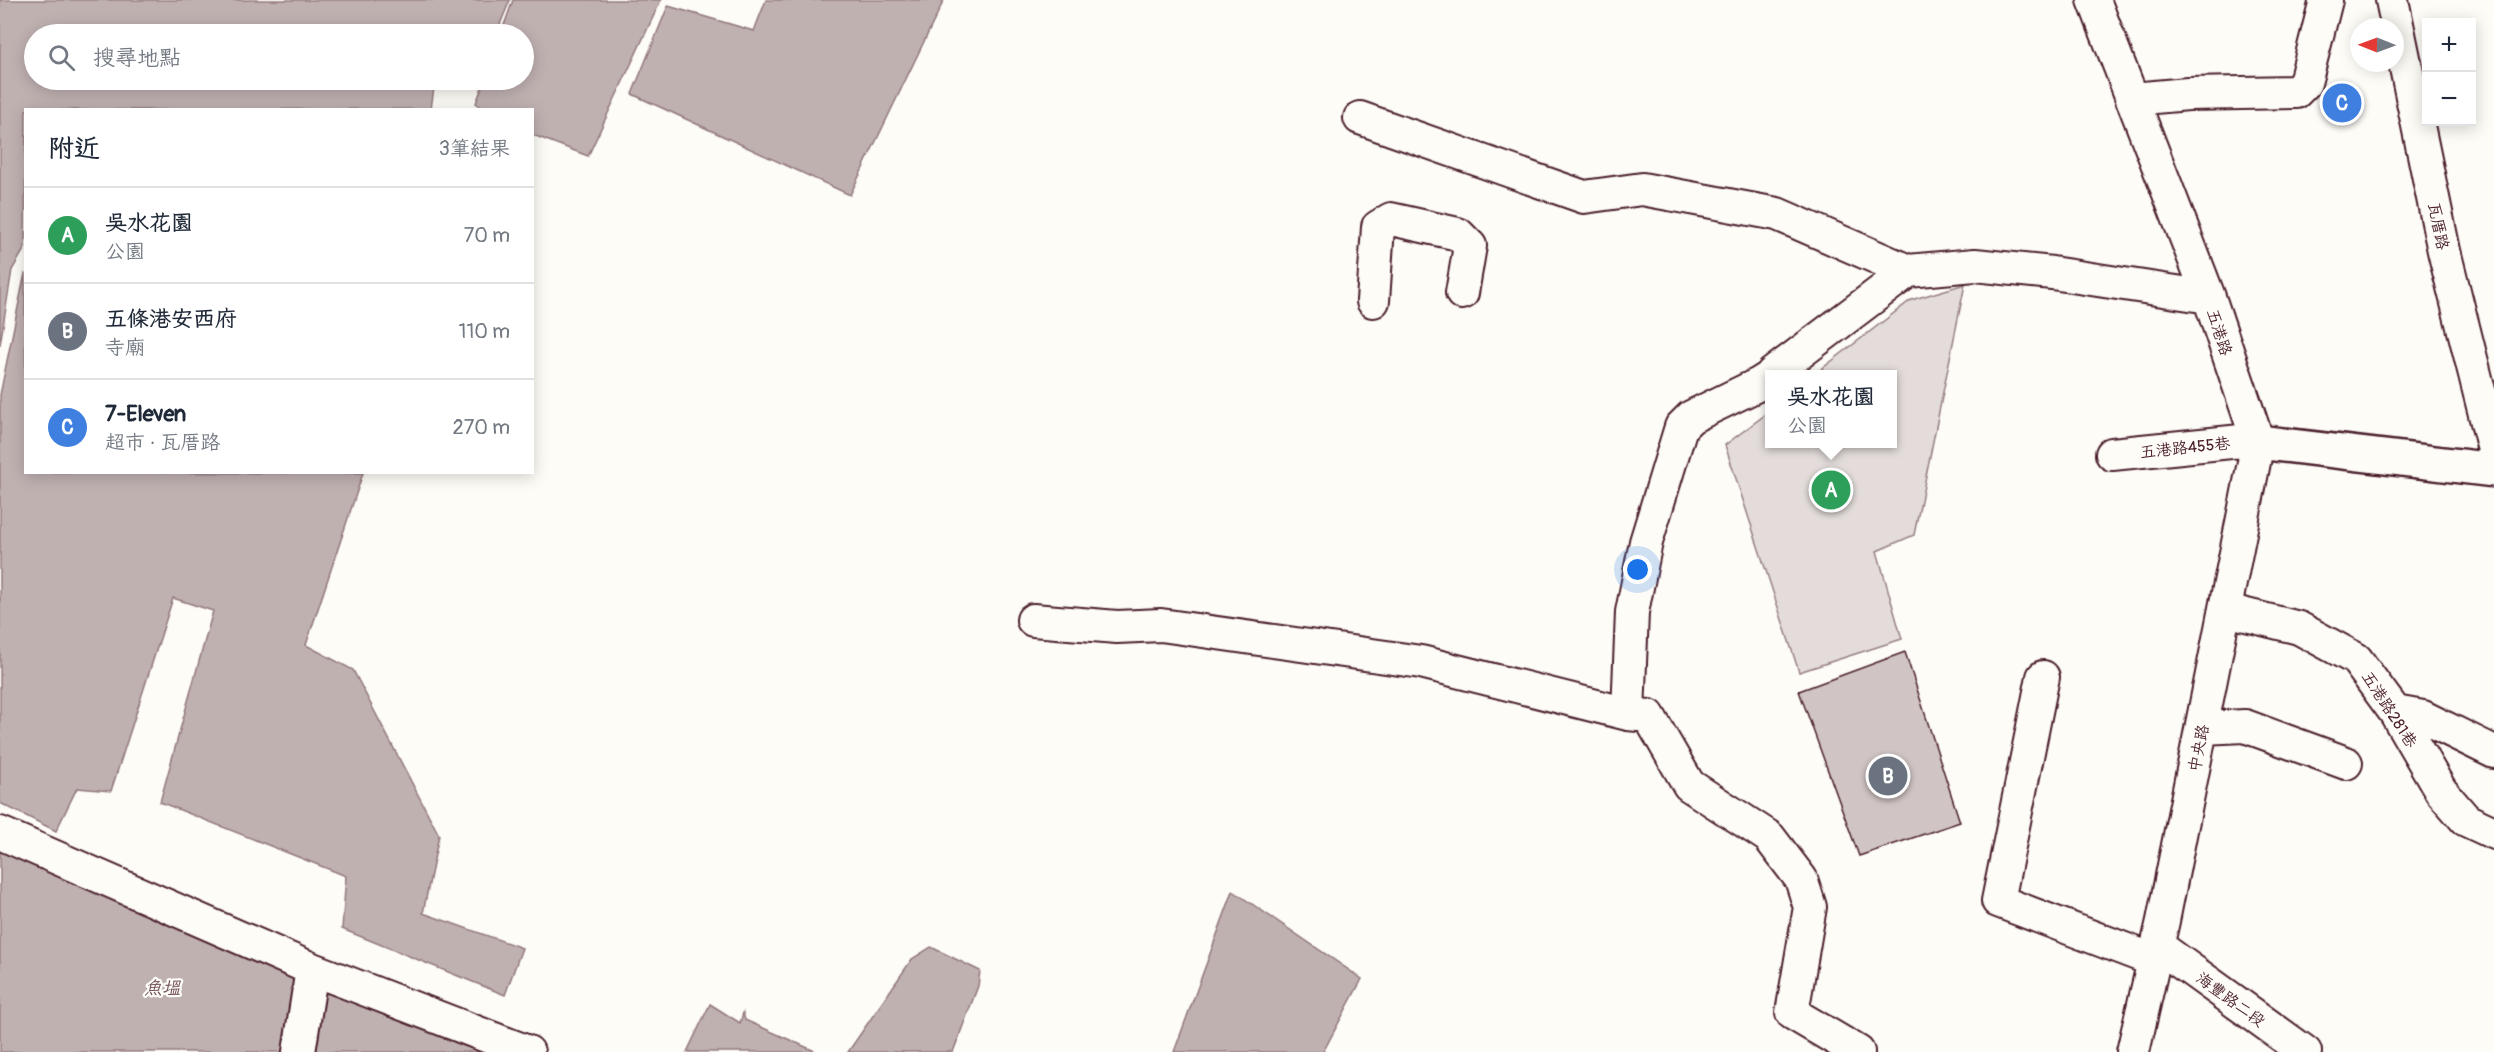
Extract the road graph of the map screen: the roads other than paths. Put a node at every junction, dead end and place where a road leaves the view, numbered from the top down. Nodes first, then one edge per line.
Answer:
1 (2094, 0) edge
2 (2326, 0) edge
3 (2392, 0) edge
4 (2132, 99) junction
5 (1360, 118) dead end
6 (1908, 271) junction
7 (1462, 293) dead end
8 (2209, 297) junction
9 (1373, 301) dead end
10 (1779, 370) edge
11 (1765, 380) edge
12 (2257, 446) junction
13 (2494, 450) edge
14 (2112, 454) dead end
15 (2494, 470) edge
16 (2226, 610) junction
17 (1033, 620) dead end
18 (2043, 677) dead end
19 (2395, 712) junction
20 (1628, 714) junction
21 (2202, 728) junction
22 (2494, 752) edge
23 (2346, 763) dead end
24 (0, 833) edge
25 (2494, 833) edge
26 (2154, 958) junction
27 (312, 969) junction
28 (298, 1052) edge
29 (528, 1052) edge
30 (1858, 1052) edge
31 (2133, 1052) edge
32 (2269, 1052) edge
33 (2305, 1052) edge

1 - 4 street, 五港路
2 - 4 street
3 - 13 street, 瓦厝路
4 - 8 street, 五港路
5 - 6 street
6 - 8 street
6 - 10 street
7 - 9 street
8 - 12 street, 五港路
11 - 20 street
12 - 14 street, 五港路455巷
12 - 15 main road
12 - 16 street, 中央路
16 - 19 street, 五港路281巷
16 - 21 street, 中央路
17 - 20 street
18 - 26 street
19 - 22 street
19 - 25 street, 五港路281巷
20 - 30 street
21 - 23 street
21 - 26 street, 中央路
24 - 27 street
26 - 31 street, 中央路
26 - 32 street, 海豐路二段
26 - 33 street, 海豐路二段
27 - 28 street
27 - 29 street

